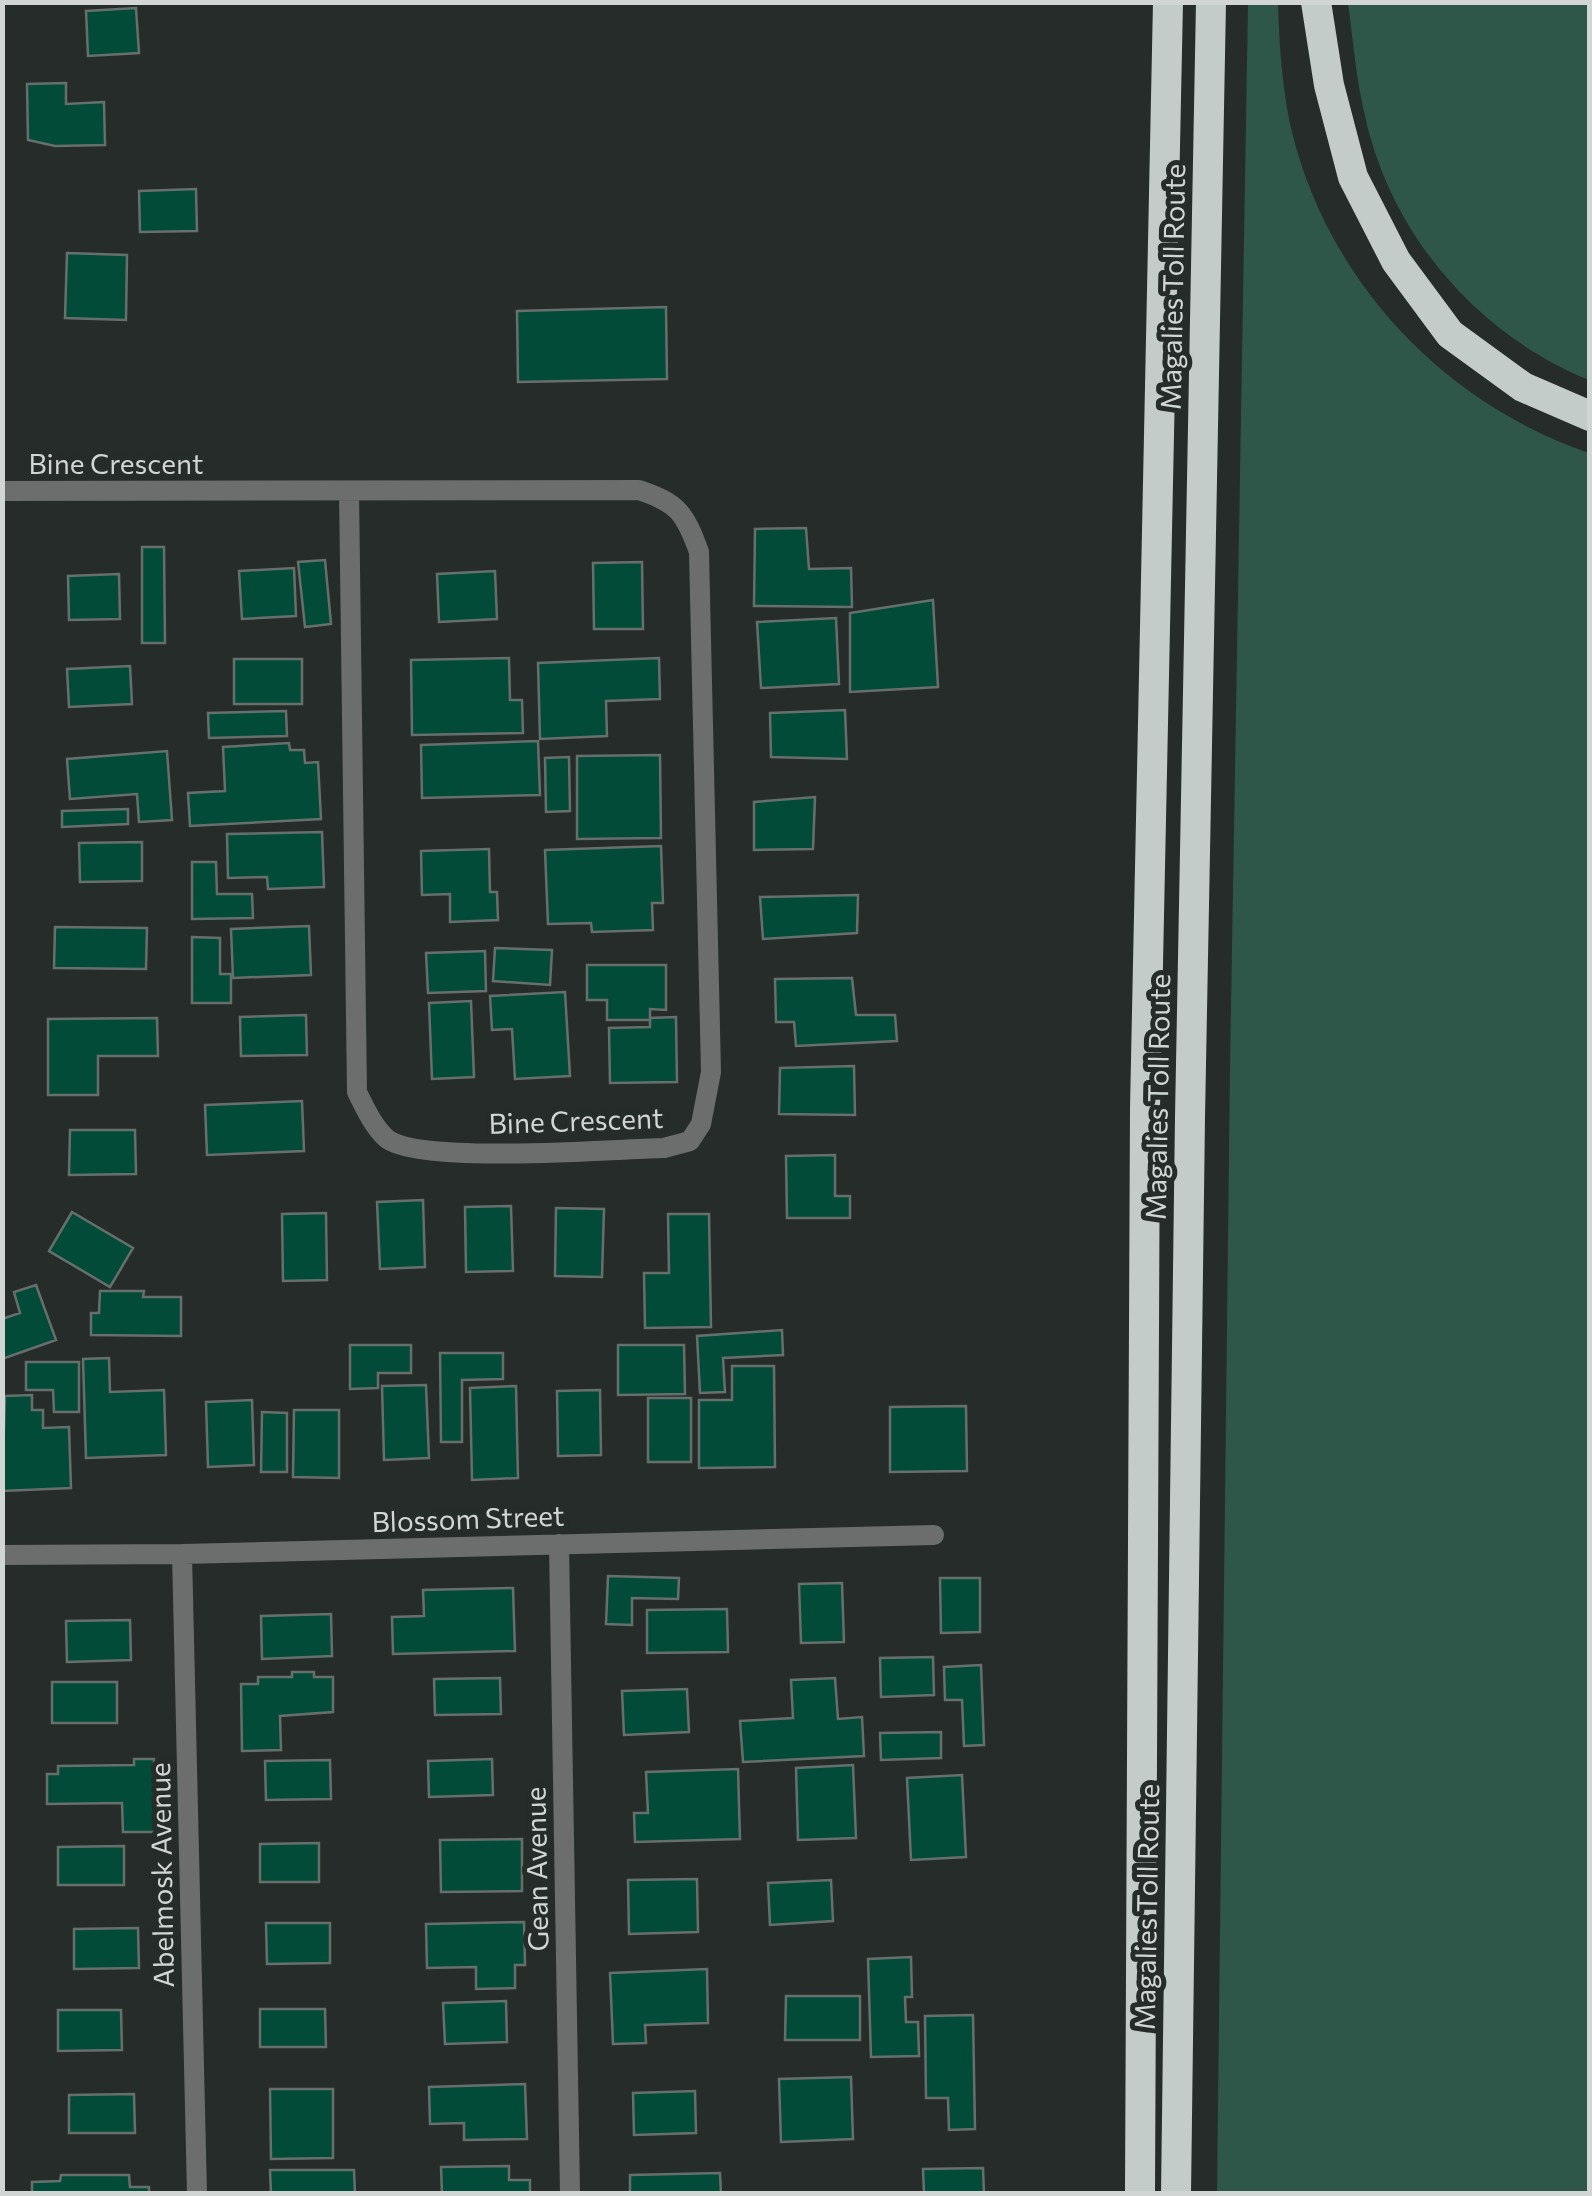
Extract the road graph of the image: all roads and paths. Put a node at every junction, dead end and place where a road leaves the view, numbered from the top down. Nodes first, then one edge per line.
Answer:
1 (1168, 2) edge
2 (1211, 2) edge
3 (1316, 2) edge
4 (1590, 416) edge
5 (2, 492) edge
6 (349, 492) junction
7 (934, 1535) dead end
8 (558, 1544) junction
9 (182, 1554) junction
10 (2, 1555) edge
11 (197, 2194) edge
12 (570, 2194) edge
13 (1140, 2194) edge
14 (1176, 2194) edge

1 - 13 highway, Magalies Toll Route
2 - 14 highway, Magalies Toll Route
3 - 4 highway
5 - 6 street, Bine Crescent
6 - 6 street, Bine Crescent
7 - 8 street, Blossom Street
8 - 9 street, Blossom Street
8 - 12 street, Gean Avenue
9 - 10 street, Blossom Street
9 - 11 street, Abelmosk Avenue

